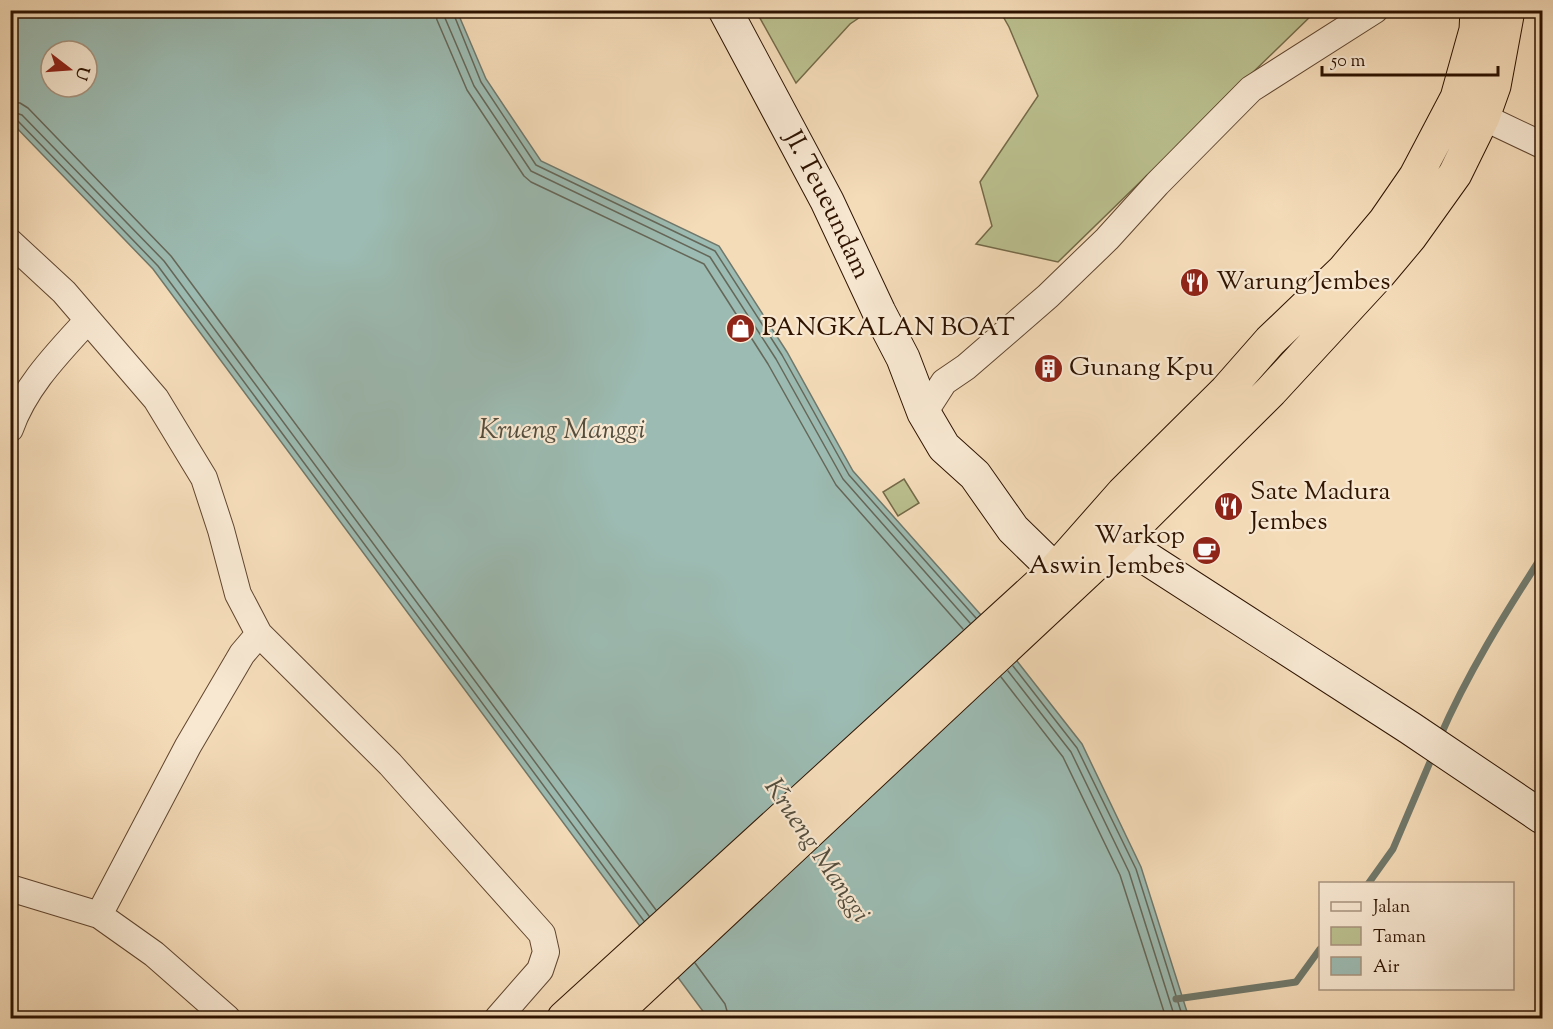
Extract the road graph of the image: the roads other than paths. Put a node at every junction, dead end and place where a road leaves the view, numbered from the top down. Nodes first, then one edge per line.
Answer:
1 (725, 10) edge
2 (1375, 10) edge
3 (1478, 10) edge
4 (1508, 10) edge
5 (1484, 117) junction
6 (1542, 146) edge
7 (10, 242) edge
8 (88, 320) junction
9 (924, 413) junction
10 (10, 429) edge
11 (1120, 541) junction
12 (1069, 572) junction
13 (259, 634) junction
14 (1542, 817) edge
15 (10, 888) edge
16 (99, 915) junction
17 (609, 1005) edge
18 (227, 1018) edge
19 (498, 1018) edge
20 (564, 1018) edge

1 - 9 street, JI. Teueundam
2 - 9 street
3 - 12 highway
4 - 5 highway
5 - 6 street
5 - 11 highway
7 - 8 street
8 - 10 street
8 - 13 street
9 - 12 street, JI. Teueundam
11 - 12 highway
11 - 14 street
12 - 17 highway
13 - 16 street
13 - 19 street
15 - 16 street
16 - 18 street
17 - 20 highway

